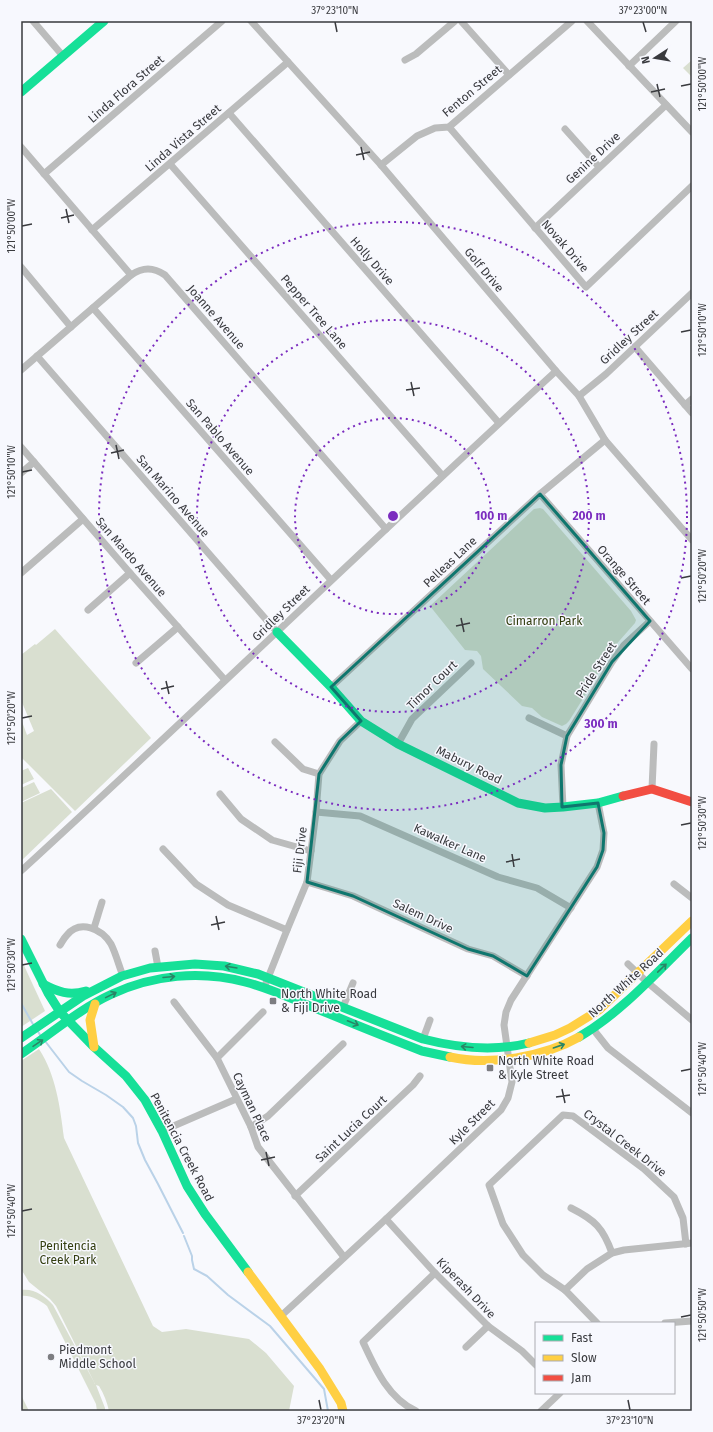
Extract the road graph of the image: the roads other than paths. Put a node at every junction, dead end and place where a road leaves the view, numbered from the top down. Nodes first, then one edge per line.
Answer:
1 (33, 21) edge
2 (104, 21) edge
3 (222, 21) edge
4 (251, 21) edge
5 (455, 21) edge
6 (461, 21) edge
7 (572, 21) edge
8 (587, 21) edge
9 (676, 21) edge
10 (63, 56) junction
11 (405, 60) dead end
12 (288, 62) junction
13 (628, 66) junction
14 (509, 75) junction
15 (21, 92) edge
16 (666, 105) junction
17 (230, 113) junction
18 (449, 127) junction
19 (566, 129) dead end
20 (692, 132) edge
21 (21, 147) edge
22 (170, 164) junction
23 (380, 165) junction
24 (599, 167) junction
25 (44, 174) junction
26 (692, 186) edge
27 (535, 228) junction
28 (92, 230) junction
29 (22, 269) edge
30 (131, 276) junction
31 (692, 293) edge
32 (94, 308) junction
33 (71, 327) junction
34 (635, 347) junction
35 (37, 356) junction
36 (21, 370) edge
37 (556, 371) junction
38 (579, 396) junction
39 (692, 399) edge
40 (685, 405) junction
41 (692, 413) edge
42 (499, 422) junction
43 (605, 440) junction
44 (21, 447) edge
45 (34, 462) junction
46 (21, 473) edge
47 (442, 475) junction
48 (540, 494) junction
49 (83, 519) junction
50 (386, 529) junction
51 (692, 540) edge
52 (21, 573) edge
53 (130, 573) junction
54 (331, 580) junction
55 (88, 610) dead end
56 (650, 621) junction
57 (178, 628) junction
58 (277, 632) junction
59 (136, 663) dead end
60 (471, 663) dead end
61 (692, 670) edge
62 (225, 680) junction
63 (331, 687) junction
64 (528, 718) dead end
65 (361, 721) junction
66 (567, 736) junction
67 (275, 742) dead end
68 (398, 744) junction
69 (654, 744) dead end
70 (320, 774) junction
71 (652, 789) junction
72 (220, 794) dead end
73 (692, 802) edge
74 (598, 803) junction
75 (563, 807) junction
76 (316, 812) junction
77 (163, 849) dead end
78 (311, 851) junction
79 (21, 871) edge
80 (307, 882) junction
81 (674, 884) dead end
82 (692, 898) edge
83 (102, 902) dead end
84 (571, 908) junction
85 (692, 921) edge
86 (94, 928) junction
87 (286, 930) junction
88 (692, 938) edge
89 (21, 939) edge
90 (60, 945) dead end
91 (155, 951) dead end
92 (628, 964) dead end
93 (158, 967) junction
94 (638, 973) junction
95 (122, 976) junction
96 (527, 976) junction
97 (269, 978) junction
98 (647, 982) junction
99 (353, 983) dead end
100 (43, 984) junction
101 (264, 988) junction
102 (97, 989) junction
103 (174, 1002) dead end
104 (96, 1004) junction
105 (343, 1007) junction
106 (60, 1012) junction
107 (264, 1012) dead end
108 (430, 1020) dead end
109 (692, 1020) edge
110 (69, 1021) junction
111 (593, 1029) junction
112 (21, 1038) edge
113 (423, 1039) junction
114 (343, 1044) dead end
115 (94, 1047) junction
116 (506, 1047) junction
117 (23, 1053) edge
118 (217, 1058) junction
119 (508, 1059) junction
120 (420, 1076) dead end
121 (236, 1099) junction
122 (692, 1113) edge
123 (251, 1127) junction
124 (162, 1131) junction
125 (295, 1196) junction
126 (571, 1208) dead end
127 (386, 1219) junction
128 (689, 1243) edge
129 (612, 1253) junction
130 (344, 1257) junction
131 (435, 1273) junction
132 (565, 1290) junction
133 (281, 1316) junction
134 (692, 1321) edge
135 (596, 1322) edge
136 (675, 1322) edge
137 (488, 1326) junction
138 (466, 1347) dead end
139 (535, 1364) edge
140 (559, 1394) edge
141 (403, 1408) edge
142 (344, 1411) edge
143 (416, 1411) edge
144 (541, 1411) edge

1 - 10 street
2 - 10 main road
3 - 25 street, Linda Flora Street
4 - 12 street, Golf Drive
5 - 11 street
6 - 14 street
7 - 14 street, Fenton Street
8 - 13 street
9 - 13 street
10 - 15 main road
12 - 17 street, Linda Vista Street
12 - 23 street, Golf Drive
13 - 16 street
14 - 18 street, Fenton Street
16 - 20 street
16 - 24 street, Genine Drive
17 - 22 street, Linda Vista Street
17 - 42 street, Holly Drive
18 - 23 street, Fenton Street
18 - 27 street, Novak Drive
19 - 24 street
21 - 25 street
22 - 28 street, Linda Vista Street
22 - 47 street, Pepper Tree Lane
23 - 37 street, Golf Drive
24 - 27 street, Genine Drive
25 - 28 street
26 - 27 street, Novak Drive
28 - 30 street
29 - 33 street
30 - 32 street
30 - 50 street, Joanne Avenue
31 - 34 street, Gridley Street
32 - 33 street
32 - 54 street, San Pablo Avenue
33 - 35 street
34 - 38 street, Gridley Street
34 - 40 street
35 - 36 street
35 - 58 street, San Marino Avenue
37 - 38 street, Golf Drive
37 - 42 street, Gridley Street
38 - 43 street, Golf Drive
39 - 40 street
40 - 41 street
42 - 47 street, Gridley Street
43 - 48 street, Pelleas Lane
43 - 51 street, Golf Drive
44 - 45 street, San Mardo Avenue
45 - 46 street
45 - 49 street, San Mardo Avenue
47 - 50 street, Gridley Street
48 - 56 street, Orange Street
48 - 63 street, Pelleas Lane
49 - 52 street
49 - 53 street, San Mardo Avenue
50 - 54 street, Gridley Street
53 - 55 street
53 - 57 street, San Mardo Avenue
54 - 58 street, Gridley Street
56 - 61 street, Orange Street
56 - 66 street, Pride Street
57 - 59 street
57 - 62 street, San Mardo Avenue
58 - 62 street, Gridley Street
58 - 63 main road, Mabury Road
60 - 68 street, Timor Court
62 - 79 street, Gridley Street
63 - 65 main road, Mabury Road
64 - 66 street
65 - 68 main road, Mabury Road
65 - 70 street, Fiji Drive
66 - 75 street, Pride Street
67 - 70 street
68 - 75 main road, Mabury Road
69 - 71 street
70 - 76 street, Fiji Drive
71 - 73 main road
71 - 74 main road, Mabury Road
72 - 78 street
74 - 75 main road, Mabury Road
74 - 84 street, Kyle Street
76 - 78 street, Fiji Drive
76 - 84 street, Kawalker Lane
77 - 87 street
78 - 80 street, Fiji Drive
80 - 87 street, Fiji Drive
80 - 96 street, Salem Drive
81 - 82 street
83 - 86 street
84 - 96 street, Kyle Street
85 - 94 main road, North White Road
86 - 90 street
86 - 95 street
87 - 97 street, Fiji Drive
98 -> 88 main road, North White Road
89 - 100 main road, Penitencia Creek Road
91 - 93 street
92 - 94 street
93 - 95 main road, North White Road
97 -> 93 main road, North White Road
94 - 98 street
94 - 116 main road, North White Road
95 - 102 main road, North White Road
96 - 116 street, Kyle Street
97 - 101 street, Fiji Drive
97 - 105 main road, North White Road
98 - 109 street
98 - 111 main road, North White Road
99 - 105 street
100 - 102 main road
100 - 106 main road, Penitencia Creek Road
104 -> 101 main road, North White Road
101 -> 119 main road, North White Road
102 - 106 main road, North White Road
103 - 118 street, Cayman Place
104 - 110 main road, North White Road
104 - 115 main road
105 - 113 main road, North White Road
106 - 110 main road, Penitencia Creek Road
106 - 112 main road, North White Road
107 - 118 street
108 - 113 street
110 - 115 main road, Penitencia Creek Road
117 -> 110 main road, North White Road
119 -> 111 main road, North White Road
111 - 122 street
116 -> 113 main road, North White Road
114 - 123 street
115 - 124 main road, Penitencia Creek Road
116 - 119 street, Kyle Street
118 - 121 street, Cayman Place
119 - 127 street, Kyle Street
120 - 125 street, Saint Lucia Court
121 - 123 street, Cayman Place
121 - 124 street
123 - 125 street, Cayman Place
124 - 133 main road, Penitencia Creek Road
125 - 130 street, Cayman Place
126 - 129 street
127 - 130 street, Kyle Street
127 - 131 street, Kiperash Drive
128 - 129 street
128 - 132 street, Crystal Creek Drive
129 - 132 street
130 - 133 street, Kyle Street
131 - 137 street, Kiperash Drive
131 - 141 street
132 - 135 street
133 - 142 main road, Penitencia Creek Road
134 - 136 street
137 - 138 street
137 - 139 street, Kiperash Drive
140 - 144 street
141 - 143 street

